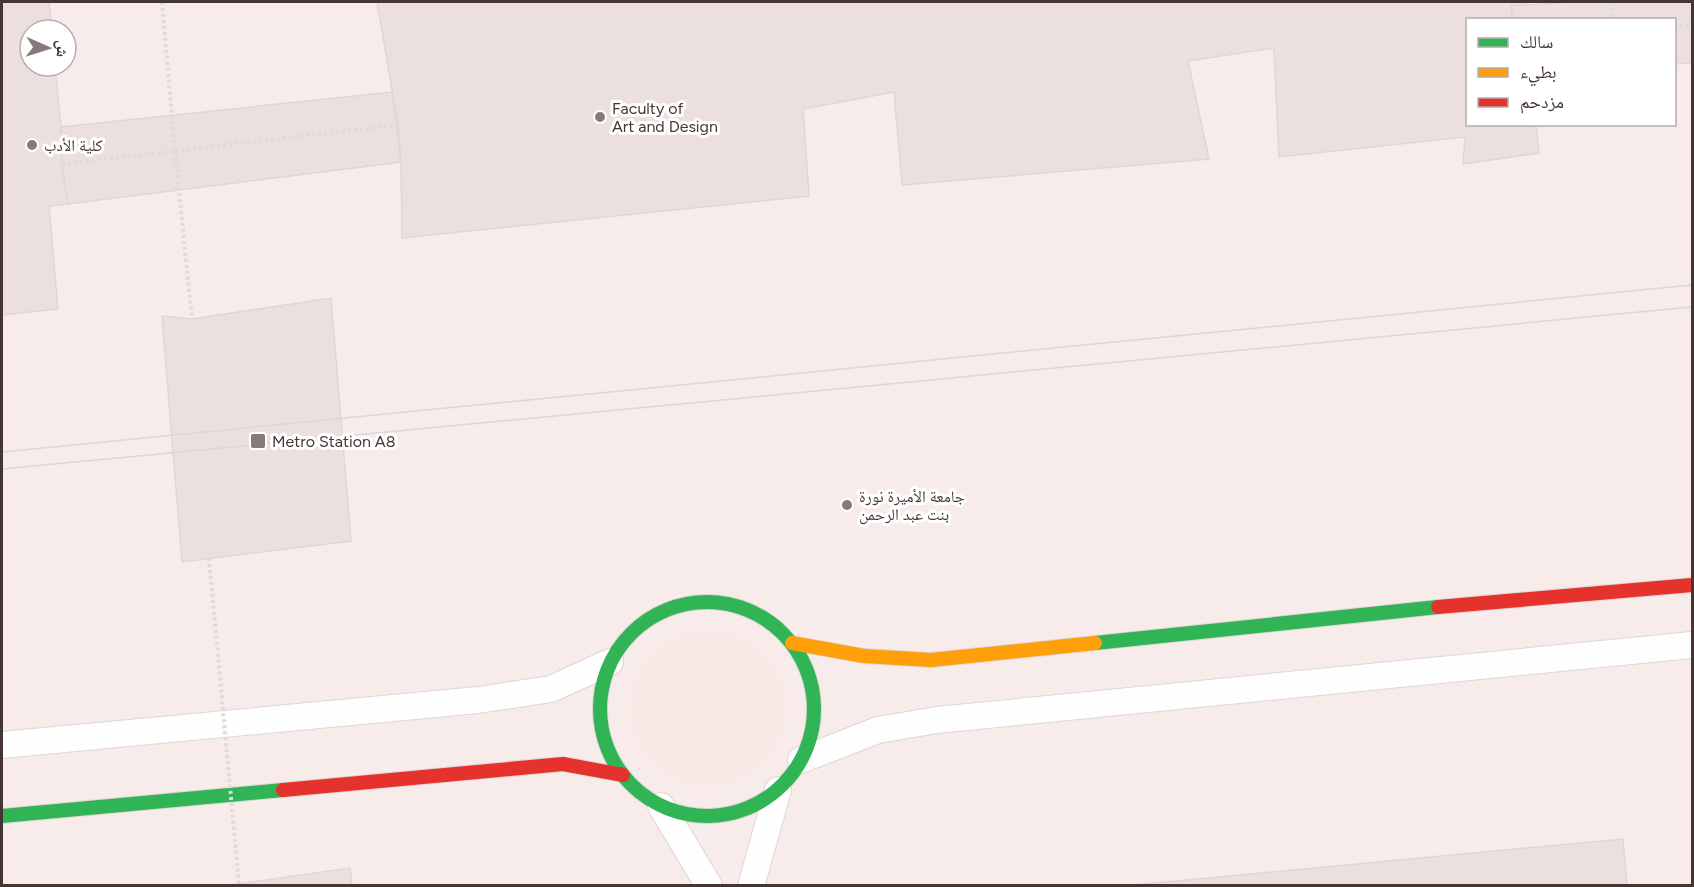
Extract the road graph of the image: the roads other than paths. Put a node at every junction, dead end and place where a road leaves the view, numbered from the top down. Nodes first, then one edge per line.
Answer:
1 (1692, 585) edge
2 (792, 643) junction
3 (1692, 645) edge
4 (610, 662) junction
5 (2, 745) edge
6 (801, 760) junction
7 (622, 775) junction
8 (778, 790) junction
9 (661, 806) junction
10 (2, 816) edge
11 (709, 885) edge
12 (751, 885) edge

1 - 2 street
2 - 4 street
2 - 6 street
3 - 6 street
4 - 5 street
4 - 7 street
6 - 8 street
7 - 9 street
7 - 10 street
8 - 9 street
8 - 12 street
9 - 11 street

